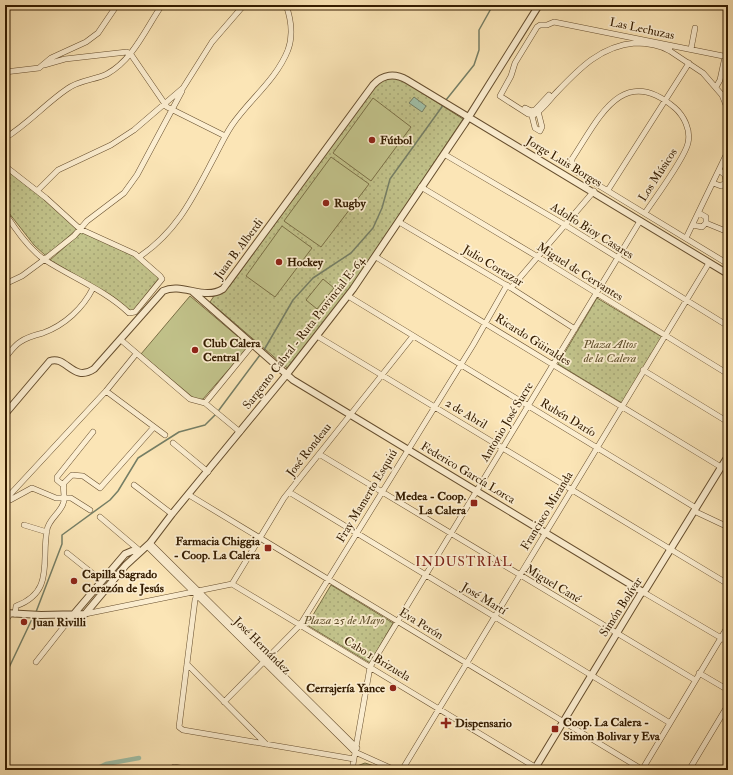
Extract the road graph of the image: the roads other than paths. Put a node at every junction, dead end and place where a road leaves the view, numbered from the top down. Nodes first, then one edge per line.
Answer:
1 (117, 5) edge
2 (162, 5) edge
3 (244, 5) edge
4 (539, 5) edge
5 (288, 6) edge
6 (695, 28) dead end
7 (622, 35) junction
8 (646, 42) junction
9 (622, 44) junction
10 (669, 44) junction
11 (691, 49) junction
12 (670, 51) junction
13 (130, 54) junction
14 (727, 57) edge
15 (689, 63) junction
16 (44, 65) junction
17 (5, 72) edge
18 (387, 76) joint
19 (716, 87) junction
20 (183, 88) junction
21 (722, 95) junction
22 (728, 98) edge
23 (665, 101) junction
24 (164, 104) junction
25 (728, 107) edge
26 (172, 110) junction
27 (537, 110) junction
28 (531, 113) junction
29 (468, 116) junction
30 (225, 136) junction
31 (5, 138) edge
32 (728, 151) edge
33 (444, 154) junction
34 (5, 166) edge
35 (719, 170) junction
36 (727, 182) edge
37 (713, 183) junction
38 (421, 187) junction
39 (608, 190) junction
40 (37, 191) junction
41 (594, 192) junction
42 (699, 212) junction
43 (5, 213) edge
44 (645, 213) junction
45 (640, 221) junction
46 (399, 222) junction
47 (706, 224) junction
48 (565, 225) junction
49 (693, 226) junction
50 (80, 229) junction
51 (728, 232) edge
52 (686, 238) junction
53 (538, 256) junction
54 (139, 257) junction
55 (376, 257) junction
56 (617, 258) junction
57 (45, 259) junction
58 (709, 263) junction
59 (728, 264) edge
60 (728, 274) edge
61 (5, 284) edge
62 (509, 287) junction
63 (93, 288) junction
64 (191, 291) junction
65 (217, 292) junction
66 (596, 293) junction
67 (348, 296) junction
68 (686, 300) junction
69 (210, 306) junction
70 (485, 322) junction
71 (728, 326) edge
72 (575, 329) junction
73 (664, 335) junction
74 (318, 336) junction
75 (413, 336) junction
76 (120, 340) junction
77 (254, 344) junction
78 (136, 354) junction
79 (5, 358) edge
80 (460, 365) junction
81 (553, 365) junction
82 (643, 370) junction
83 (287, 374) junction
84 (728, 374) edge
85 (382, 375) junction
86 (106, 391) junction
87 (205, 403) junction
88 (434, 406) junction
89 (529, 406) junction
90 (622, 406) junction
91 (5, 414) edge
92 (350, 414) junction
93 (728, 422) edge
94 (154, 427) junction
95 (94, 432) dead end
96 (240, 432) junction
97 (165, 435) dead end
98 (173, 443) dead end
99 (503, 448) junction
100 (597, 448) junction
101 (408, 449) junction
102 (319, 454) junction
103 (728, 456) edge
104 (721, 466) junction
105 (208, 472) junction
106 (63, 485) junction
107 (134, 485) dead end
108 (572, 490) junction
109 (476, 491) junction
110 (289, 492) junction
111 (382, 492) junction
112 (189, 495) junction
113 (64, 498) junction
114 (5, 501) edge
115 (90, 510) dead end
116 (695, 510) junction
117 (172, 514) junction
118 (100, 517) dead end
119 (24, 525) dead end
120 (728, 527) edge
121 (47, 532) junction
122 (356, 533) junction
123 (546, 533) junction
124 (451, 534) junction
125 (259, 538) junction
126 (149, 544) junction
127 (670, 550) junction
128 (140, 551) junction
129 (67, 553) dead end
130 (426, 575) junction
131 (520, 576) junction
132 (328, 580) junction
133 (102, 581) junction
134 (232, 584) junction
135 (728, 584) edge
136 (196, 592) junction
137 (642, 592) junction
138 (10, 614) edge
139 (85, 614) junction
140 (73, 615) junction
141 (495, 617) junction
142 (5, 622) edge
143 (398, 622) junction
144 (300, 625) junction
145 (728, 626) edge
146 (616, 634) junction
147 (721, 638) junction
148 (728, 642) edge
149 (266, 660) junction
150 (36, 662) dead end
151 (187, 664) junction
152 (467, 664) junction
153 (370, 667) junction
154 (699, 673) junction
155 (591, 676) junction
156 (695, 680) junction
157 (728, 690) edge
158 (224, 702) junction
159 (728, 705) edge
160 (440, 709) junction
161 (563, 722) junction
162 (670, 723) junction
163 (266, 744) junction
164 (356, 750) junction
165 (354, 759) junction
166 (170, 769) edge
167 (537, 769) edge
168 (193, 770) edge
169 (352, 770) edge
170 (395, 770) edge
171 (402, 770) edge
172 (642, 770) edge
173 (689, 770) edge

1 - 16 street
2 - 13 street
3 - 20 street
4 - 29 street, Sargento Cabral - Ruta Provincial E-64
5 - 30 street
6 - 11 street
7 - 8 street, Las Lechuzas
7 - 9 street
7 - 28 street, Las Lechuzas
8 - 9 street
8 - 10 street, Las Lechuzas
8 - 12 street
9 - 27 street
10 - 11 street, Las Lechuzas
10 - 12 street
11 - 14 street, Las Lechuzas
12 - 15 street
13 - 16 street
13 - 24 street
13 - 31 street
14 - 19 street
15 - 19 street
15 - 23 street
16 - 17 street
18 - 29 street, Jorge Luis Borges
18 - 65 street, Juan B. Alberdi
19 - 21 street
20 - 24 street
20 - 26 street
21 - 22 street
21 - 25 street
23 - 39 street
23 - 39 street, Los Músicos
23 - 44 street, Los Músicos
24 - 26 street
24 - 40 street
26 - 30 street
26 - 50 street
27 - 28 street
27 - 28 street
29 - 33 street, Sargento Cabral - Ruta Provincial E-64
29 - 41 street, Jorge Luis Borges
30 - 54 street
32 - 35 street
33 - 38 street, Sargento Cabral - Ruta Provincial E-64
33 - 48 street, Adolfo Bioy Casares
34 - 40 street
35 - 36 street
35 - 37 street
36 - 37 street
37 - 42 street
38 - 46 street, Sargento Cabral - Ruta Provincial E-64
38 - 53 street, Miguel de Cervantes
39 - 44 street
40 - 50 street
41 - 45 street, Jorge Luis Borges
41 - 48 street, Fray Mamerto Esquiú
42 - 47 street
42 - 49 street
43 - 57 street
44 - 52 street
45 - 56 street, Antonio José Sucre
45 - 58 street, Jorge Luis Borges
46 - 55 street, Sargento Cabral - Ruta Provincial E-64
46 - 62 street, Julio Cortazar
47 - 49 street
47 - 51 street
48 - 53 street, Fray Mamerto Esquiú
48 - 56 street, Adolfo Bioy Casares
49 - 52 street
50 - 54 street
50 - 57 street
52 - 59 street
53 - 62 street, Fray Mamerto Esquiú
53 - 66 street, Miguel de Cervantes
54 - 63 street
55 - 67 street, Sargento Cabral - Ruta Provincial E-64
55 - 70 street, Ricardo Güiraldes
56 - 66 street, Antonio José Sucre
56 - 68 street, Adolfo Bioy Casares
57 - 61 street
57 - 63 street
58 - 60 street, Jorge Luis Borges
58 - 68 street, Francisco Miranda
62 - 70 street, Fray Mamerto Esquiú
62 - 72 street, Julio Cortazar
63 - 79 street
64 - 65 street, Juan B. Alberdi
64 - 69 street, Federico García Lorca
64 - 76 street, Juan B. Alberdi
65 - 69 street
66 - 72 street, Antonio José Sucre
66 - 73 street, Miguel de Cervantes
67 - 74 street, Sargento Cabral - Ruta Provincial E-64
67 - 75 street, Rubén Darío
68 - 71 street, Adolfo Bioy Casares
68 - 73 street, Francisco Miranda
69 - 77 street, Federico García Lorca
70 - 80 street, Fray Mamerto Esquiú
70 - 81 street, Ricardo Güiraldes
72 - 81 street, Antonio José Sucre
73 - 82 street, Francisco Miranda
73 - 84 street, Miguel de Cervantes
74 - 83 street, Sargento Cabral - Ruta Provincial E-64
74 - 85 street, 2 de Abril
75 - 80 street, Rubén Darío
75 - 85 street, José Rondeau
76 - 78 street
76 - 91 street, Juan B. Alberdi
77 - 83 street, Federico García Lorca
77 - 87 street
78 - 86 street
78 - 87 street
80 - 88 street, Fray Mamerto Esquiú
80 - 89 street, Rubén Darío
81 - 89 street, Antonio José Sucre
81 - 90 street, Ricardo Güiraldes
82 - 90 street, Francisco Miranda
82 - 93 street
83 - 92 street, Federico García Lorca
83 - 96 street, Sargento Cabral - Ruta Provincial E-64
85 - 88 street, 2 de Abril
85 - 92 street, José Rondeau
86 - 94 street
86 - 114 street
87 - 96 street
88 - 99 street, 2 de Abril
88 - 101 street, Fray Mamerto Esquiú
89 - 99 street, Antonio José Sucre
89 - 100 street, Rubén Darío
90 - 100 street, Francisco Miranda
90 - 104 street, Ricardo Güiraldes
92 - 101 street, Federico García Lorca
92 - 102 street, José Rondeau
94 - 97 street
94 - 106 street
95 - 106 street
96 - 105 street, Sargento Cabral - Ruta Provincial E-64
98 - 105 street
99 - 108 street, 2 de Abril
99 - 109 street, Antonio José Sucre
100 - 108 street, Francisco Miranda
100 - 116 street, Rubén Darío
101 - 109 street, Federico García Lorca
101 - 111 street, Fray Mamerto Esquiú
102 - 110 street, José Rondeau
102 - 111 street, Miguel Cané
103 - 104 street, Simón Bolívar
104 - 116 street, Simón Bolívar
105 - 112 street, Sargento Cabral - Ruta Provincial E-64
106 - 113 street
107 - 117 street
108 - 123 street, Francisco Miranda
108 - 127 street, 2 de Abril
109 - 123 street, Federico García Lorca
109 - 124 street, Antonio José Sucre
110 - 122 street, José Martí
110 - 125 street, José Rondeau
111 - 122 street, Fray Mamerto Esquiú
111 - 124 street, Miguel Cané
112 - 117 street, Sargento Cabral - Ruta Provincial E-64
112 - 125 street, Eva Perón
113 - 114 street
113 - 115 street
113 - 121 street
116 - 120 street, Rubén Darío
116 - 127 street, Simón Bolívar
117 - 126 street, Sargento Cabral - Ruta Provincial E-64
118 - 128 street
119 - 121 street
121 - 138 street
122 - 130 street, José Martí
122 - 132 street, Fray Mamerto Esquiú
123 - 131 street, Francisco Miranda
123 - 137 street, Federico García Lorca
124 - 130 street, Antonio José Sucre
124 - 131 street, Miguel Cané
125 - 132 street, Eva Perón
125 - 134 street, José Rondeau
126 - 128 street, Sargento Cabral - Ruta Provincial E-64
126 - 136 street, José Hernández
127 - 135 street, 2 de Abril
127 - 137 street, Simón Bolívar
128 - 133 street, Sargento Cabral - Ruta Provincial E-64
128 - 139 street, Sargento Cabral - Ruta Provincial E-64
129 - 133 street
130 - 141 street, José Martí
130 - 143 street, Antonio José Sucre
131 - 141 street, Francisco Miranda
131 - 146 street, Miguel Cané
132 - 143 street, Eva Perón
132 - 144 street, Fray Mamerto Esquiú
133 - 140 street, Sargento Cabral - Ruta Provincial E-64
134 - 136 street
134 - 144 street, Cabo 1 Brizuela
136 - 139 street
136 - 149 street, José Hernández
136 - 151 street
137 - 146 street, Simón Bolívar
137 - 147 street, Federico García Lorca
138 - 140 street
138 - 142 street
139 - 140 street
140 - 150 street
141 - 152 street, Francisco Miranda
141 - 155 street, José Martí
143 - 152 street, Eva Perón
143 - 153 street, Antonio José Sucre
144 - 149 street, Fray Mamerto Esquiú
144 - 153 street, Cabo 1 Brizuela
145 - 147 street
146 - 155 street, Simón Bolívar
146 - 156 street, Miguel Cané
147 - 148 street, Federico García Lorca
147 - 154 street
149 - 158 street, Fray Mamerto Esquiú
149 - 164 street, José Hernández
151 - 158 street
151 - 163 street
152 - 160 street, Francisco Miranda
152 - 161 street, Eva Perón
153 - 160 street, Cabo 1 Brizuela
153 - 164 street, Antonio José Sucre
154 - 156 street
154 - 157 street
155 - 161 street, Simón Bolívar
155 - 162 street, José Martí
156 - 162 street
158 - 163 street
159 - 173 street
160 - 167 street, Cabo 1 Brizuela
160 - 171 street, Francisco Miranda
161 - 167 street, Simón Bolívar
161 - 172 street, Eva Perón
162 - 172 street
163 - 165 street
164 - 165 street, Antonio José Sucre
164 - 170 street, José Hernández
165 - 169 street, Antonio José Sucre
166 - 168 street

